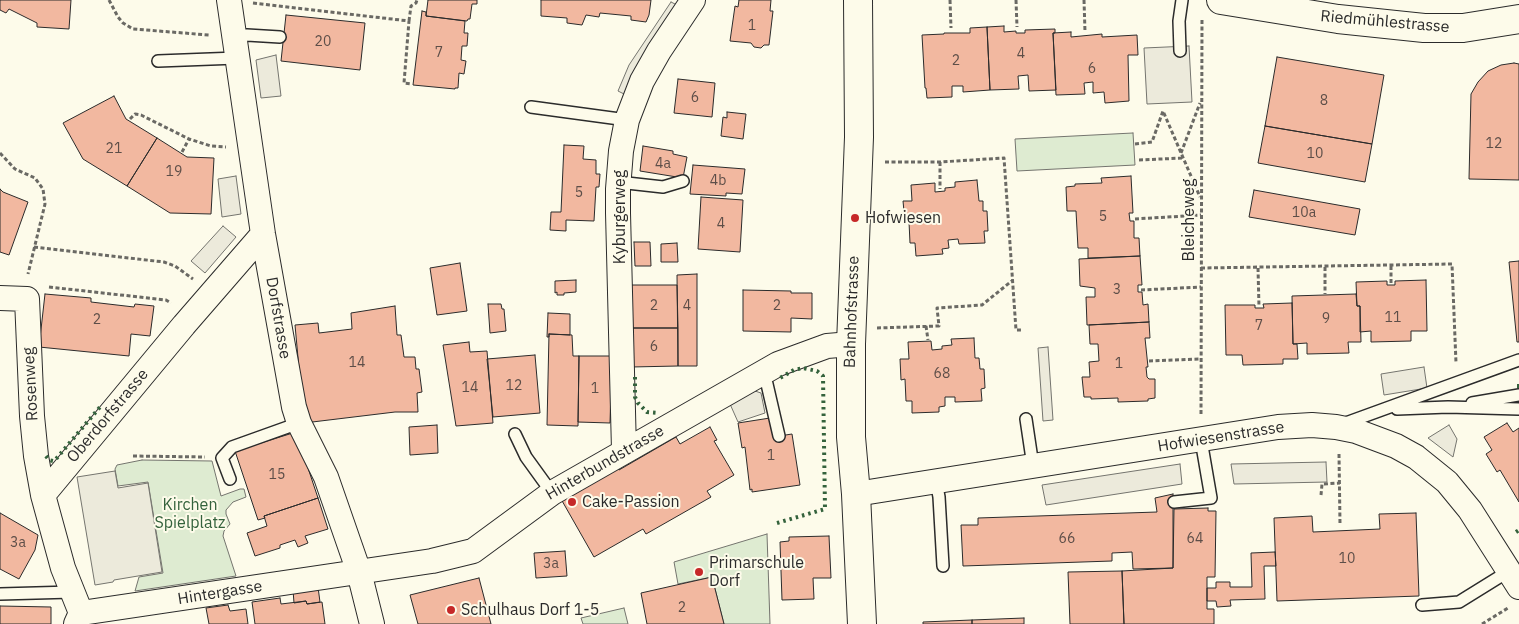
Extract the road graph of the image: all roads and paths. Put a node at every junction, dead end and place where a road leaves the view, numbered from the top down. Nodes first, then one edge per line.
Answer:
1 (109, 0) edge
2 (229, 0) edge
3 (417, 0) edge
4 (693, 0) edge
5 (858, 0) edge
6 (950, 0) edge
7 (1016, 0) edge
8 (1084, 0) edge
9 (1182, 0) edge
10 (252, 2) dead end
11 (1211, 7) edge
12 (1519, 19) edge
13 (409, 20) junction
14 (1017, 27) dead end
15 (951, 28) dead end
16 (1085, 32) dead end
17 (280, 37) dead end
18 (236, 47) junction
19 (1180, 51) dead end
20 (158, 62) dead end
21 (411, 84) dead end
22 (1202, 100) junction
23 (531, 107) dead end
24 (130, 119) dead end
25 (627, 120) junction
26 (189, 139) junction
27 (1135, 144) dead end
28 (228, 147) dead end
29 (182, 152) dead end
30 (1181, 153) junction
31 (0, 154) edge
32 (1183, 158) junction
33 (1139, 160) dead end
34 (877, 162) dead end
35 (940, 162) junction
36 (683, 181) dead end
37 (618, 182) junction
38 (940, 189) dead end
39 (1201, 200) junction
40 (1202, 215) junction
41 (1135, 220) dead end
42 (263, 234) junction
43 (34, 247) junction
44 (1391, 266) junction
45 (1324, 267) junction
46 (1201, 268) junction
47 (1258, 268) junction
48 (1013, 280) junction
49 (1391, 284) dead end
50 (1201, 286) junction
51 (1141, 290) dead end
52 (26, 292) junction
53 (212, 293) junction
54 (1325, 294) dead end
55 (0, 298) edge
56 (1259, 307) dead end
57 (184, 325) junction
58 (926, 326) junction
59 (1021, 330) dead end
60 (861, 336) junction
61 (928, 340) dead end
62 (1456, 356) dead end
63 (1201, 359) junction
64 (1519, 360) edge
65 (1149, 361) dead end
66 (760, 373) junction
67 (1519, 395) edge
68 (1448, 407) junction
69 (1385, 409) junction
70 (1519, 409) edge
71 (1026, 419) dead end
72 (300, 423) junction
73 (515, 434) dead end
74 (779, 436) dead end
75 (1338, 436) junction
76 (1201, 440) junction
77 (624, 452) junction
78 (133, 456) dead end
79 (206, 457) dead end
80 (1033, 466) junction
81 (230, 479) dead end
82 (936, 481) junction
83 (1340, 483) junction
84 (552, 492) junction
85 (856, 494) junction
86 (43, 495) junction
87 (1321, 495) dead end
88 (1174, 502) dead end
89 (1340, 524) dead end
90 (943, 566) dead end
91 (359, 572) junction
92 (1514, 579) edge
93 (0, 594) edge
94 (1422, 605) dead end
95 (1509, 608) dead end
96 (76, 610) edge
97 (372, 624) edge
98 (862, 624) edge
99 (1482, 624) edge

1 - 18 path
2 - 18 street, Dorfstrasse
3 - 13 path
4 - 25 street, Kyburgerweg
5 - 60 street, Bahnhofstrasse
6 - 15 path
7 - 14 path
8 - 16 path
9 - 19 lane
10 - 13 path
11 - 12 street, Riedmühlestrasse
11 - 22 path, Bleicheweg
13 - 21 path
17 - 18 lane
18 - 20 lane
18 - 42 street, Dorfstrasse
22 - 30 path
22 - 39 path, Bleicheweg
23 - 25 lane
24 - 26 path
25 - 37 street, Kyburgerweg
26 - 28 path
26 - 29 path
27 - 30 path
30 - 32 path
31 - 43 path
32 - 33 path
32 - 39 path
34 - 35 path
35 - 38 path
35 - 48 path
36 - 37 lane
37 - 77 street, Kyburgerweg
39 - 40 path, Bleicheweg
40 - 41 path
40 - 46 path, Bleicheweg
42 - 53 street, Oberdorfstrasse
42 - 72 street, Dorfstrasse
43 - 52 path
43 - 53 path
44 - 45 path
44 - 49 path
44 - 62 path
45 - 47 path
45 - 54 path
46 - 47 path
46 - 50 path, Bleicheweg
47 - 56 path
48 - 58 path
48 - 59 path
50 - 51 path
50 - 63 path, Bleicheweg
52 - 55 street
52 - 57 path
52 - 86 street, Rosenweg
53 - 57 street, Oberdorfstrasse
57 - 86 street, Oberdorfstrasse
58 - 60 path
58 - 61 path
60 - 66 street, Hinterbundstrasse
60 - 85 street, Bahnhofstrasse
63 - 65 path
63 - 76 path, Bleicheweg
64 - 69 lane
66 - 74 lane
66 - 77 street, Hinterbundstrasse
67 - 68 lane
68 - 69 lane
68 - 70 lane
69 - 75 lane
71 - 80 lane
72 - 81 lane
72 - 91 street, Dorfstrasse
73 - 84 lane
75 - 76 street, Hofwiesenstrasse
75 - 83 path
75 - 92 street, Hofwiesenstrasse
76 - 80 street, Hofwiesenstrasse
76 - 88 lane
77 - 84 street, Hinterbundstrasse
78 - 79 path
80 - 82 street, Hofwiesenstrasse
82 - 85 street, Hofwiesenstrasse
82 - 90 lane
83 - 87 path
83 - 89 path
84 - 91 street, Hinterbundstrasse
85 - 98 street, Bahnhofstrasse
86 - 96 street
91 - 96 street, Hintergasse
91 - 97 street, Dorfstrasse
92 - 94 lane
93 - 96 lane
95 - 99 path

